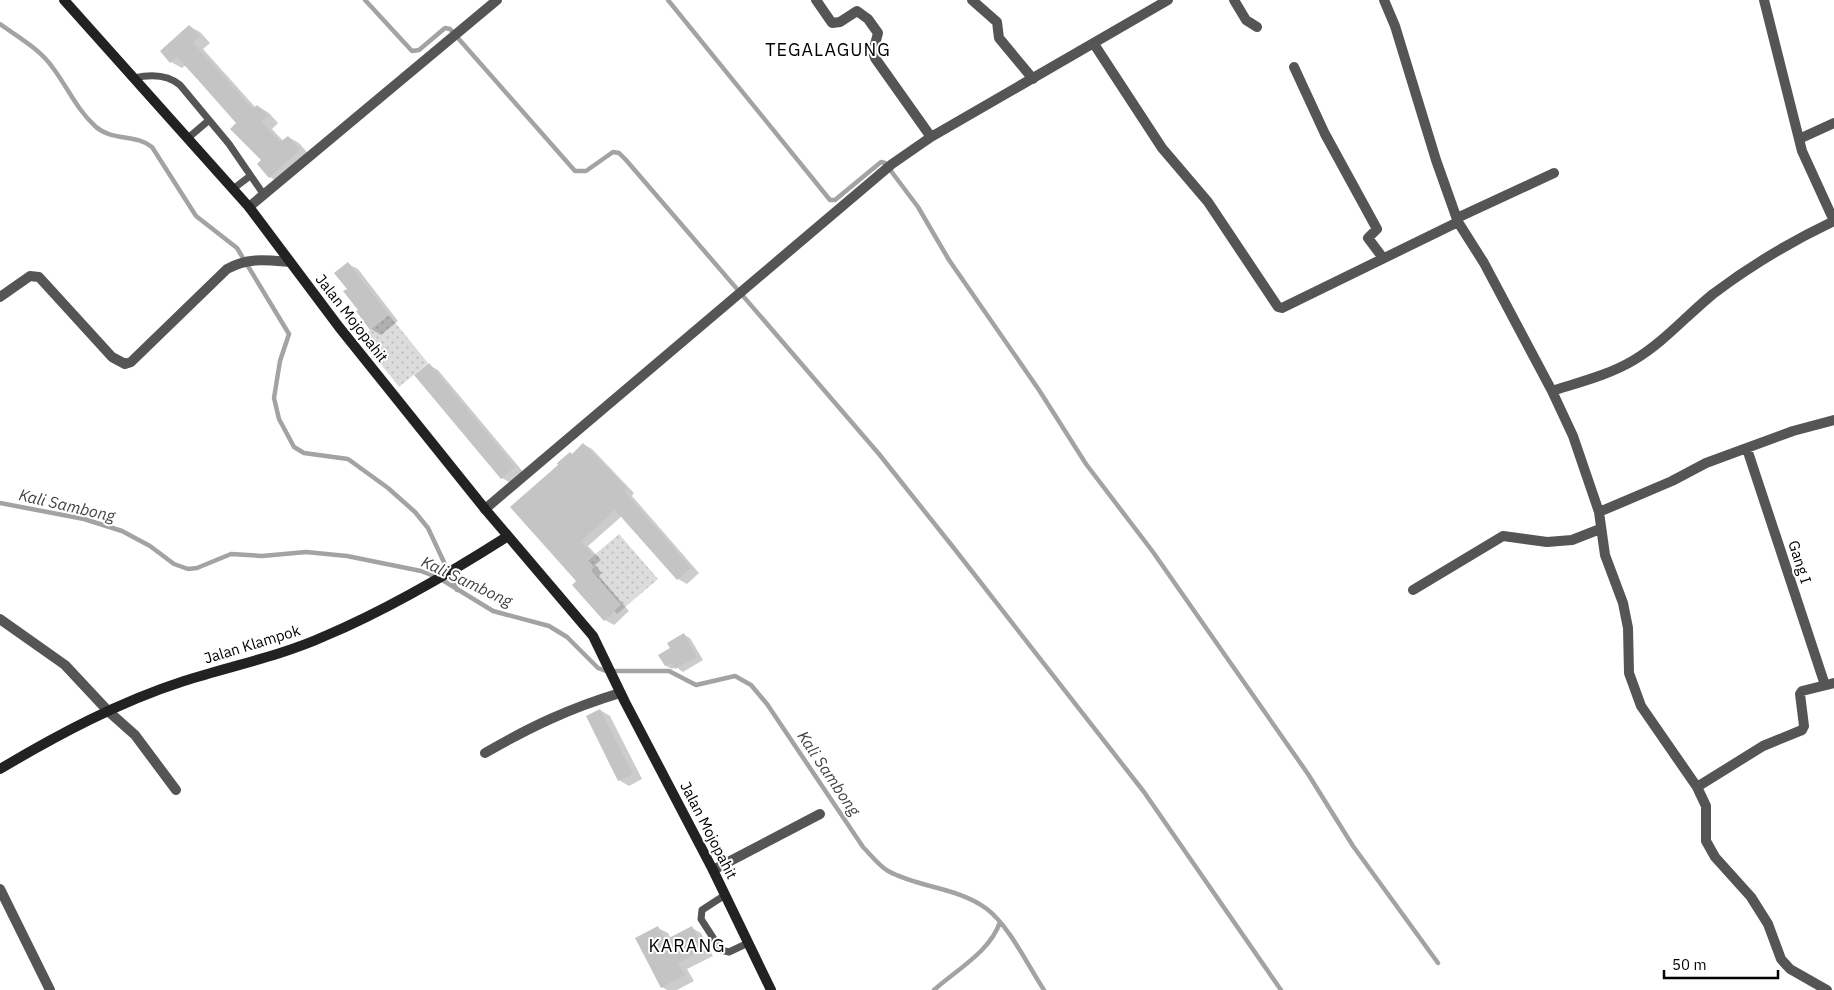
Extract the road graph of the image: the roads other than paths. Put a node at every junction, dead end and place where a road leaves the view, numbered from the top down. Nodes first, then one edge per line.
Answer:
1 (64, 0) edge
2 (498, 0) edge
3 (816, 0) edge
4 (972, 0) edge
5 (1168, 0) edge
6 (1234, 0) edge
7 (1384, 0) edge
8 (1764, 0) edge
9 (1257, 27) dead end
10 (1094, 44) junction
11 (1294, 67) dead end
12 (134, 78) junction
13 (1033, 79) junction
14 (208, 121) junction
15 (1834, 123) edge
16 (931, 137) junction
17 (188, 138) junction
18 (1799, 139) junction
19 (1554, 173) dead end
20 (250, 176) junction
21 (233, 189) junction
22 (264, 195) junction
23 (249, 207) junction
24 (1457, 220) junction
25 (1834, 221) edge
26 (1383, 258) junction
27 (290, 262) junction
28 (0, 297) edge
29 (1552, 391) junction
30 (1834, 420) edge
31 (1747, 448) junction
32 (485, 508) junction
33 (1599, 512) junction
34 (1600, 529) junction
35 (508, 536) junction
36 (1413, 590) dead end
37 (0, 619) edge
38 (1829, 684) edge
39 (619, 690) junction
40 (108, 711) junction
41 (485, 753) dead end
42 (0, 769) edge
43 (1697, 786) junction
44 (176, 790) dead end
45 (820, 814) dead end
46 (713, 870) junction
47 (0, 889) edge
48 (725, 896) junction
49 (748, 943) junction
50 (50, 990) edge
51 (771, 990) edge
52 (1827, 990) edge

1 - 12 street, Jalan Mojopahit
2 - 22 street
3 - 16 street
4 - 13 street
5 - 10 street
6 - 9 street
7 - 24 street
8 - 18 street
10 - 13 street
10 - 26 street
11 - 26 street
12 - 14 lane
12 - 17 street, Jalan Mojopahit
13 - 16 street
14 - 17 lane
14 - 20 lane
15 - 18 street
16 - 32 street
17 - 21 street, Jalan Mojopahit
18 - 25 street
19 - 24 street
20 - 21 lane
20 - 22 lane
21 - 23 street, Jalan Mojopahit
22 - 23 street
23 - 27 street, Jalan Mojopahit
24 - 26 street
24 - 29 street
25 - 29 street
27 - 28 street
27 - 32 street, Jalan Mojopahit
29 - 33 street
30 - 31 street
31 - 33 street
31 - 38 street, Gang I
32 - 35 street, Jalan Mojopahit
33 - 34 street
34 - 36 street
34 - 43 street
35 - 39 street, Jalan Mojopahit
35 - 40 street, Jalan Klampok
37 - 40 street
38 - 43 street
39 - 41 street
39 - 46 street, Jalan Mojopahit
40 - 42 street, Jalan Klampok
40 - 44 street
43 - 52 street
45 - 46 street
46 - 48 street, Jalan Mojopahit
47 - 50 street
48 - 49 street, Jalan Mojopahit
48 - 49 lane
49 - 51 street, Jalan Mojopahit

